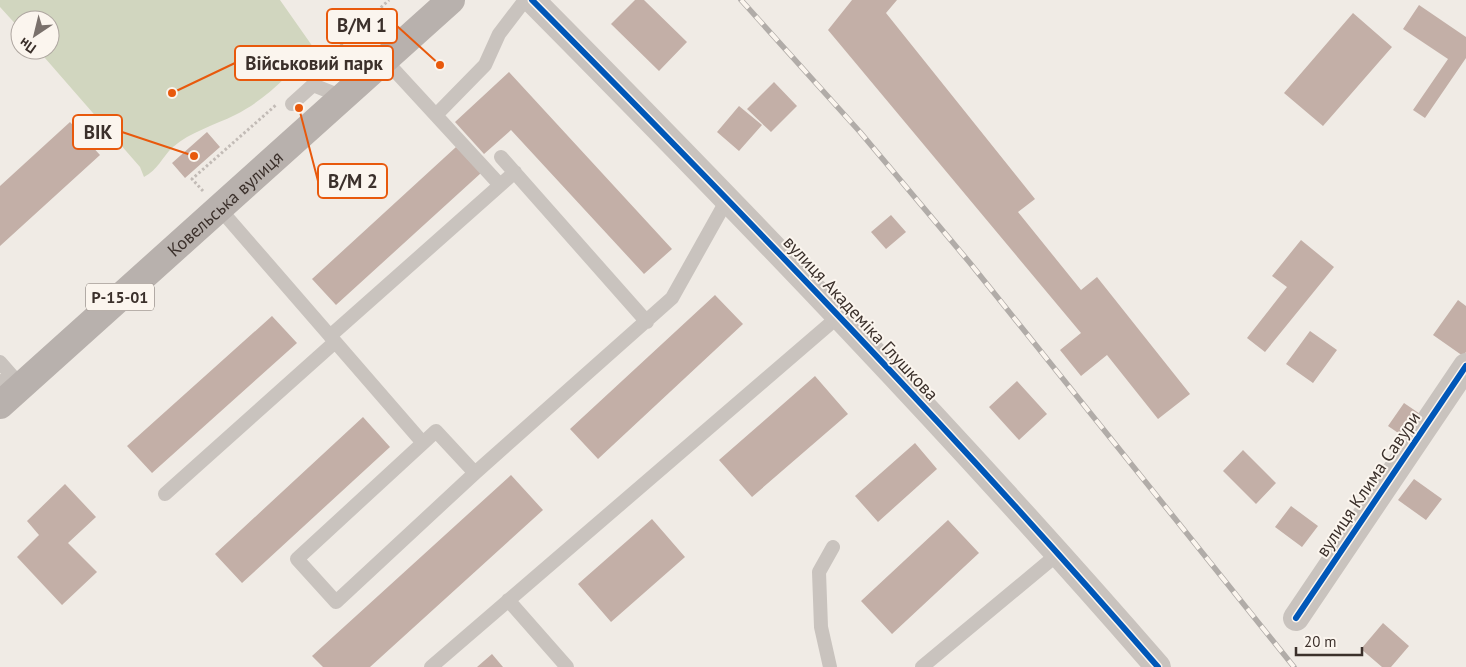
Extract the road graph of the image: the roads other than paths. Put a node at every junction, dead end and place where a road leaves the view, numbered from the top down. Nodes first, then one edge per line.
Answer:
1 (451, 0) edge
2 (525, 0) edge
3 (532, 0) edge
4 (385, 60) junction
5 (343, 97) junction
6 (292, 104) dead end
7 (436, 115) junction
8 (501, 157) dead end
9 (515, 172) junction
10 (500, 185) junction
11 (728, 198) junction
12 (219, 208) junction
13 (839, 316) junction
14 (647, 322) junction
15 (332, 339) junction
16 (0, 362) edge
17 (1466, 366) edge
18 (9, 391) edge
19 (423, 443) junction
20 (475, 473) junction
21 (165, 494) dead end
22 (833, 547) dead end
23 (1059, 553) junction
24 (508, 600) junction
25 (1296, 618) dead end
26 (431, 667) edge
27 (567, 667) edge
28 (830, 667) edge
29 (922, 667) edge
30 (1158, 667) edge

1 - 4 main road, Ковельська вулиця / Р-15-01
2 - 7 lane
3 - 11 street, вулиця Академіка Глушкова
4 - 5 main road, Ковельська вулиця / Р-15-01
4 - 7 lane
5 - 6 lane
5 - 12 main road, Ковельська вулиця / Р-15-01
7 - 10 lane
8 - 9 lane
9 - 10 lane
9 - 14 lane
10 - 15 lane
11 - 13 street, вулиця Академіка Глушкова
11 - 14 lane
12 - 15 lane
12 - 18 main road, Ковельська вулиця / Р-15-01
13 - 23 street, вулиця Академіка Глушкова
13 - 24 lane
14 - 20 lane
15 - 19 lane
15 - 21 lane
16 - 18 lane
17 - 25 street, вулиця Клима Савури
19 - 20 lane
19 - 20 lane
22 - 28 lane
23 - 29 lane
23 - 30 street, вулиця Академіка Глушкова
24 - 26 lane
24 - 27 lane

